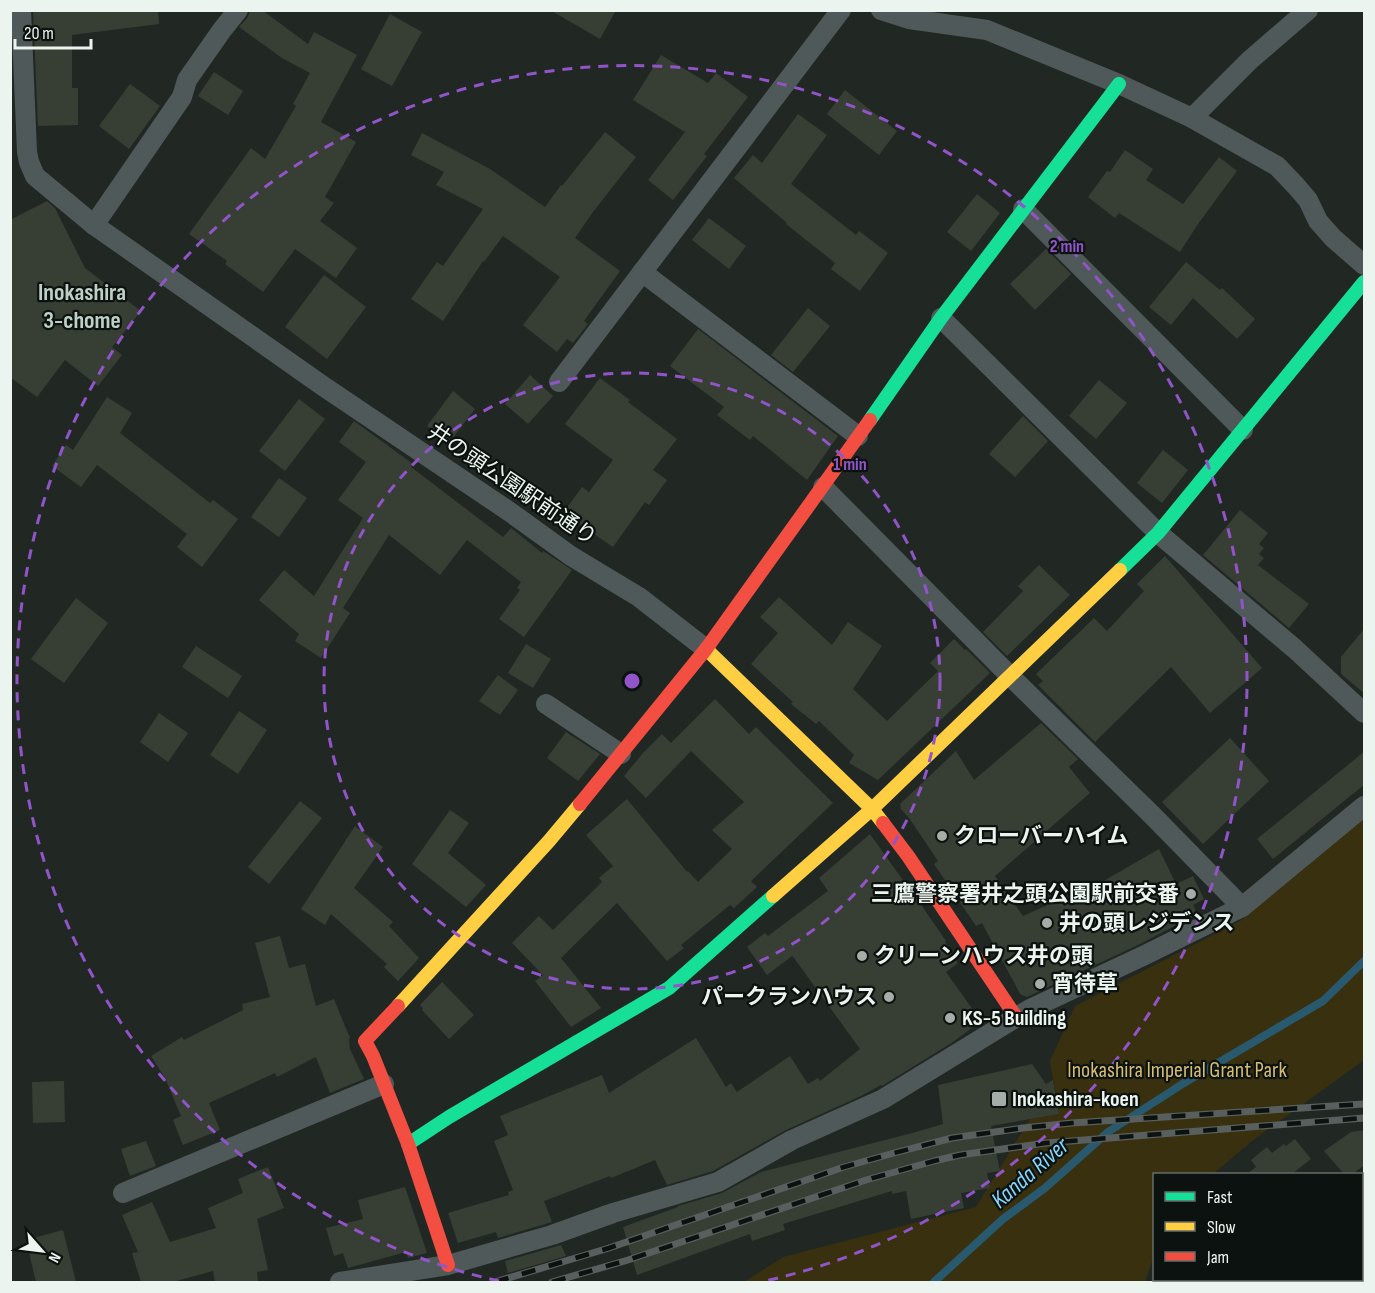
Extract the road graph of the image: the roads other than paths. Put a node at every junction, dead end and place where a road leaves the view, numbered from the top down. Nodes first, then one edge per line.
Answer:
1 (21, 10) edge
2 (238, 10) edge
3 (841, 10) edge
4 (881, 10) edge
5 (1308, 10) edge
6 (1119, 84) junction
7 (1192, 118) junction
8 (1023, 209) junction
9 (94, 225) junction
10 (1365, 265) edge
11 (642, 272) junction
12 (1365, 282) edge
13 (941, 318) junction
14 (559, 382) dead end
15 (1243, 430) junction
16 (858, 436) junction
17 (823, 487) junction
18 (1158, 533) junction
19 (706, 649) junction
20 (1010, 676) junction
21 (546, 704) dead end
22 (1365, 713) edge
23 (621, 754) junction
24 (1365, 806) edge
25 (872, 809) junction
26 (1242, 907) junction
27 (1016, 1017) junction
28 (384, 1084) junction
29 (408, 1144) junction
30 (123, 1193) dead end
31 (448, 1265) junction
32 (340, 1282) edge

1 - 9 street, 井の頭公園駅前通り
2 - 9 street
3 - 11 street
4 - 6 street
5 - 7 street
6 - 7 street
6 - 8 street
7 - 10 street
8 - 13 street
8 - 15 street
9 - 19 street, 井の頭公園駅前通り
11 - 14 street
11 - 16 street
12 - 15 street
13 - 16 street
13 - 18 street
15 - 18 street
16 - 17 street
17 - 19 street
17 - 20 street
18 - 20 street
18 - 22 street
19 - 23 street
19 - 25 street, 井の頭公園駅前通り
20 - 25 street
20 - 26 street
21 - 23 street
23 - 28 street
24 - 26 street
25 - 27 street, 井の頭公園駅前通り
25 - 29 street
26 - 27 street
27 - 31 street
28 - 29 street
28 - 30 street
29 - 31 street
31 - 32 street

